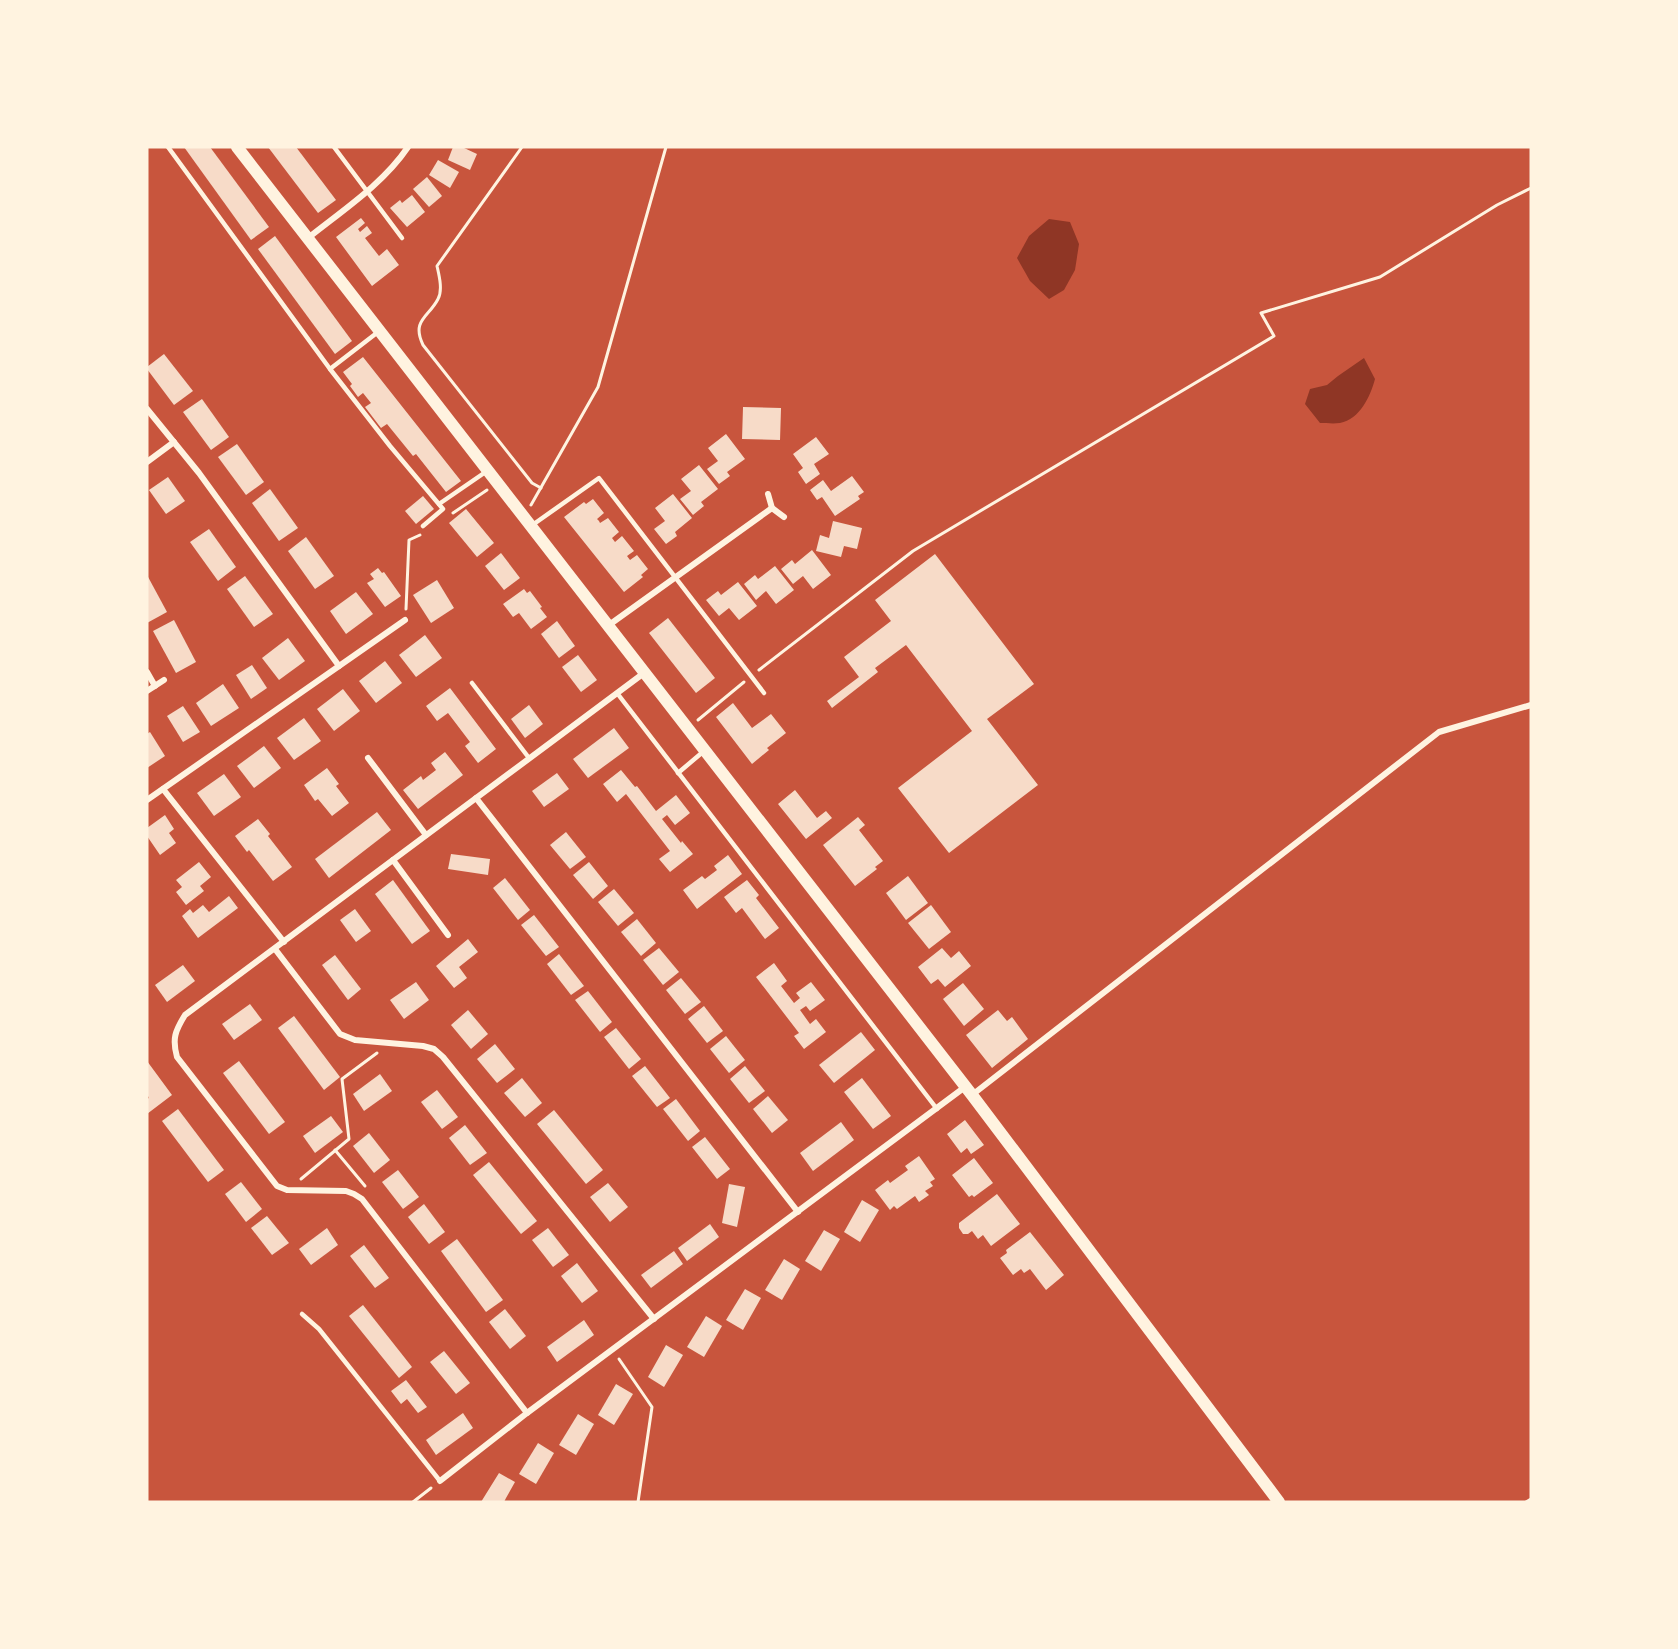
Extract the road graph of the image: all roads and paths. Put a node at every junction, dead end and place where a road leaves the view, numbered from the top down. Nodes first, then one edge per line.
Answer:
1 (168, 147) edge
2 (237, 147) edge
3 (334, 147) edge
4 (408, 147) edge
5 (522, 147) edge
6 (666, 147) edge
7 (1531, 188) edge
8 (367, 192) junction
9 (308, 238) junction
10 (402, 238) dead end
11 (379, 331) junction
12 (330, 369) junction
13 (147, 409) edge
14 (174, 442) junction
15 (147, 462) edge
16 (488, 471) junction
17 (497, 483) junction
18 (768, 494) dead end
19 (440, 504) junction
20 (772, 508) junction
21 (451, 514) dead end
22 (784, 517) dead end
23 (423, 526) dead end
24 (531, 526) junction
25 (423, 533) dead end
26 (675, 578) junction
27 (405, 620) joint
28 (608, 626) junction
29 (339, 666) junction
30 (147, 672) edge
31 (644, 672) junction
32 (751, 676) junction
33 (164, 680) dead end
34 (472, 683) dead end
35 (155, 686) junction
36 (147, 691) edge
37 (617, 693) junction
38 (764, 693) dead end
39 (1531, 705) edge
40 (688, 728) junction
41 (705, 751) junction
42 (368, 758) dead end
43 (529, 759) junction
44 (678, 773) junction
45 (163, 789) junction
46 (476, 798) junction
47 (147, 800) edge
48 (426, 835) junction
49 (393, 860) junction
50 (448, 935) dead end
51 (284, 942) junction
52 (275, 949) junction
53 (391, 1043) junction
54 (969, 1091) junction
55 (937, 1108) junction
56 (336, 1150) junction
57 (287, 1190) junction
58 (366, 1204) junction
59 (798, 1212) junction
60 (302, 1314) dead end
61 (654, 1319) junction
62 (613, 1350) junction
63 (526, 1413) junction
64 (440, 1481) junction
65 (1531, 1499) edge
66 (413, 1502) edge
67 (638, 1502) edge
68 (1279, 1502) edge
69 (1526, 1502) edge

1 - 12 lane
2 - 9 main road
3 - 8 lane
4 - 8 street
5 - 6 path
7 - 32 path
8 - 9 street
8 - 10 lane
9 - 11 main road
11 - 12 lane
11 - 16 main road
12 - 19 lane
13 - 14 street
14 - 15 street
14 - 29 street
16 - 17 main road
16 - 19 lane
17 - 21 path
17 - 24 main road
18 - 20 street
19 - 23 lane
20 - 22 street
20 - 26 street
24 - 26 lane
24 - 28 main road
25 - 27 path
26 - 28 street
26 - 32 lane
27 - 29 street
28 - 31 main road
29 - 45 street
30 - 35 street
31 - 37 street
31 - 40 main road
32 - 38 lane
32 - 40 path
33 - 35 street
34 - 43 lane
35 - 36 street
37 - 43 street
37 - 44 lane
39 - 54 street
40 - 41 main road
41 - 44 lane
41 - 54 main road
42 - 48 street
43 - 46 street
44 - 55 lane
45 - 47 street
45 - 51 street
46 - 48 street
46 - 59 street
48 - 49 street
49 - 50 street
49 - 51 street
51 - 52 street
52 - 53 street
52 - 57 street
53 - 56 path
53 - 61 street
54 - 55 street
54 - 68 main road
55 - 59 street
56 - 57 path
56 - 58 path
57 - 58 street
58 - 63 street
59 - 61 street
60 - 64 lane
61 - 62 street
62 - 63 street
62 - 67 path
63 - 64 street
64 - 66 path
65 - 69 path

